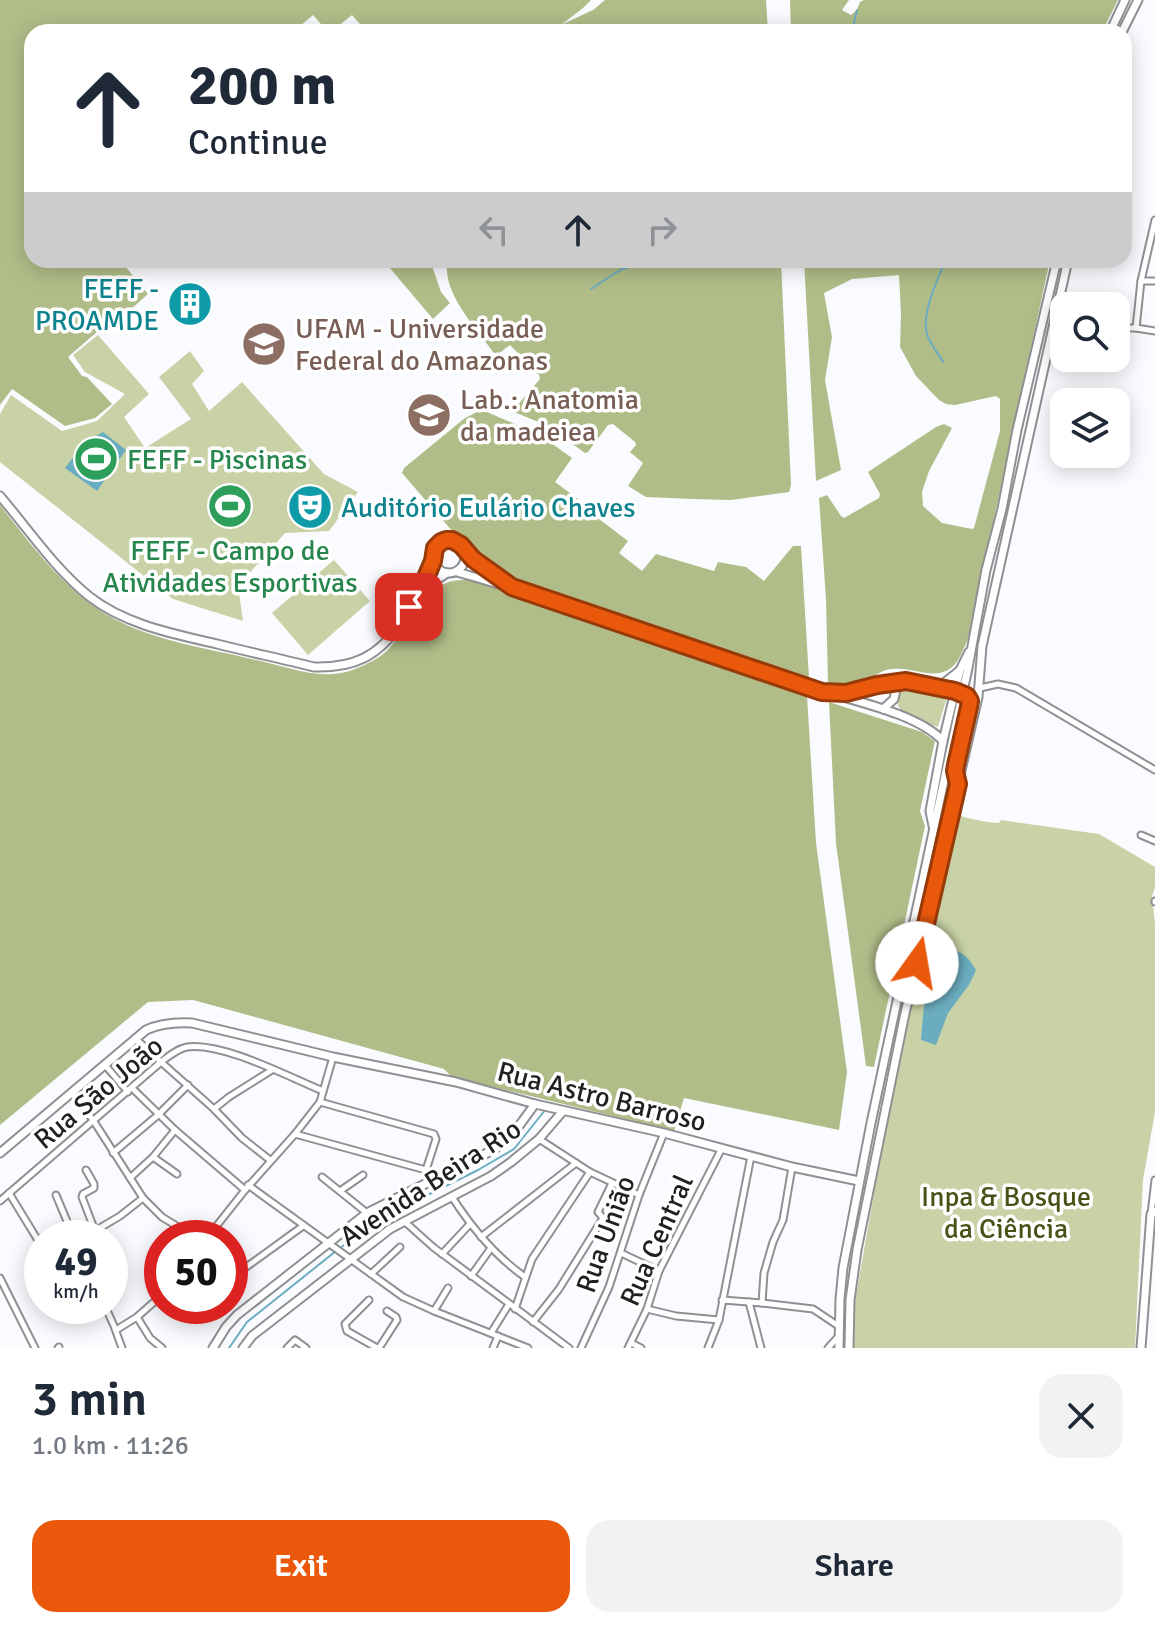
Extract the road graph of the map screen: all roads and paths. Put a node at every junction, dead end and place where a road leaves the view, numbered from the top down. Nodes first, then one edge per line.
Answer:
1 (1125, 0) edge
2 (1138, 0) edge
3 (1114, 24) edge
4 (1125, 24) edge
5 (1155, 220) edge
6 (1154, 230) edge
7 (1055, 268) edge
8 (1066, 268) edge
9 (1141, 281) junction
10 (1155, 281) edge
11 (1130, 328) edge
12 (1136, 328) junction
13 (1155, 331) edge
14 (0, 496) edge
15 (464, 549) junction
16 (433, 561) junction
17 (457, 572) junction
18 (447, 573) junction
19 (512, 587) junction
20 (418, 596) junction
21 (974, 643) junction
22 (960, 670) junction
23 (898, 681) junction
24 (939, 687) junction
25 (980, 688) junction
26 (822, 692) junction
27 (959, 692) junction
28 (894, 699) junction
29 (883, 709) junction
30 (897, 715) junction
31 (943, 741) junction
32 (1155, 770) edge
33 (958, 784) junction
34 (933, 832) junction
35 (1141, 835) dead end
36 (1155, 841) edge
37 (135, 1038) junction
38 (333, 1057) junction
39 (161, 1062) junction
40 (105, 1064) junction
41 (273, 1070) junction
42 (188, 1085) junction
43 (130, 1090) junction
44 (323, 1091) junction
45 (72, 1092) junction
46 (320, 1102) junction
47 (535, 1104) junction
48 (214, 1109) junction
49 (563, 1111) junction
50 (158, 1115) junction
51 (93, 1120) junction
52 (175, 1130) junction
53 (664, 1133) junction
54 (295, 1134) junction
55 (539, 1139) junction
56 (722, 1148) junction
57 (0, 1153) edge
58 (113, 1153) junction
59 (751, 1156) junction
60 (153, 1157) junction
61 (270, 1160) junction
62 (576, 1163) junction
63 (792, 1167) junction
64 (86, 1170) dead end
65 (426, 1170) junction
66 (590, 1172) junction
67 (177, 1174) dead end
68 (363, 1175) dead end
69 (445, 1175) junction
70 (322, 1177) dead end
71 (130, 1178) junction
72 (1155, 1180) edge
73 (859, 1181) junction
74 (612, 1183) junction
75 (246, 1187) junction
76 (340, 1191) junction
77 (9, 1193) junction
78 (56, 1195) dead end
79 (639, 1195) junction
80 (452, 1197) junction
81 (143, 1198) junction
82 (0, 1201) edge
83 (367, 1213) junction
84 (1153, 1213) edge
85 (26, 1220) edge
86 (66, 1220) edge
87 (91, 1220) edge
88 (113, 1220) edge
89 (167, 1220) edge
90 (221, 1220) edge
91 (404, 1221) junction
92 (470, 1224) junction
93 (303, 1226) junction
94 (481, 1237) junction
95 (332, 1246) junction
96 (400, 1247) dead end
97 (491, 1248) junction
98 (621, 1253) junction
99 (442, 1254) junction
100 (346, 1256) junction
101 (248, 1266) edge
102 (659, 1271) junction
103 (371, 1274) junction
104 (471, 1276) junction
105 (525, 1277) junction
106 (0, 1278) edge
107 (448, 1288) dead end
108 (369, 1300) dead end
109 (722, 1300) junction
110 (749, 1302) junction
111 (762, 1303) junction
112 (509, 1304) junction
113 (515, 1309) junction
114 (647, 1309) junction
115 (144, 1311) edge
116 (387, 1311) dead end
117 (434, 1311) junction
118 (137, 1317) junction
119 (719, 1320) junction
120 (533, 1322) junction
121 (113, 1324) edge
122 (116, 1330) junction
123 (840, 1331) junction
124 (491, 1333) junction
125 (498, 1336) junction
126 (629, 1346) edge
127 (524, 1347) edge
128 (35, 1348) edge
129 (122, 1348) edge
130 (162, 1348) edge
131 (213, 1348) edge
132 (243, 1348) edge
133 (287, 1348) edge
134 (306, 1348) edge
135 (378, 1348) edge
136 (493, 1348) edge
137 (569, 1348) edge
138 (581, 1348) edge
139 (641, 1348) edge
140 (708, 1348) edge
141 (761, 1348) edge
142 (828, 1348) edge
143 (839, 1348) edge
144 (849, 1348) edge
145 (1141, 1348) edge

1 - 3 street
2 - 4 street
5 - 6 street
6 - 9 street
7 - 21 street
8 - 25 street
9 - 10 street
9 - 12 street
11 - 12 street
12 - 13 street
14 - 20 street
15 - 16 street
15 - 17 street
15 - 19 street
16 - 18 street
16 - 20 street
17 - 18 street
17 - 19 street
18 - 20 street
19 - 26 street
21 - 22 street
21 - 27 street
22 - 24 street
22 - 27 street
23 - 24 street
23 - 26 street
23 - 28 street
24 - 27 street
25 - 32 street
25 - 33 street
26 - 29 street
27 - 31 street
27 - 33 street
27 - 34 street
28 - 29 street
28 - 30 street
29 - 30 street
30 - 31 street
31 - 34 street
33 - 144 street
34 - 73 street
35 - 36 street
37 - 38 street, Rua Astro Barroso
37 - 39 street
37 - 40 street, Rua Astro Barroso
38 - 44 street
38 - 47 street, Rua Astro Barroso
39 - 41 street, Rua São João
39 - 42 street
39 - 43 street, Rua São João
40 - 43 street
40 - 45 street, Rua Astro Barroso
41 - 44 street, Rua São João
41 - 48 street
42 - 48 street
42 - 50 street
43 - 50 street
43 - 51 street, Rua São João
44 - 46 street
45 - 51 street
45 - 57 street, Rua Astro Barroso
46 - 54 street
46 - 65 street
47 - 49 street, Rua Astro Barroso
47 - 69 street, Avenida Beira Rio
48 - 61 street
49 - 53 street, Rua Astro Barroso
49 - 55 street, Avenida Beira Rio
50 - 52 street
50 - 58 street
51 - 58 street
51 - 77 street, Rua São João
52 - 60 street
52 - 75 street
53 - 56 street, Rua Astro Barroso
53 - 79 street, Rua União
54 - 61 street
54 - 65 street
55 - 62 street
55 - 80 street, Avenida Beira Rio
56 - 59 street, Rua Astro Barroso
56 - 102 street, Rua Central
58 - 71 street
59 - 63 street, Rua Astro Barroso
59 - 109 street
60 - 67 street
60 - 71 street
61 - 75 street
62 - 66 street
62 - 94 street
63 - 73 street, Rua Astro Barroso
63 - 111 street
64 - 87 street
65 - 69 street
66 - 74 street
66 - 105 street
68 - 76 street
69 - 83 street, Avenida Beira Rio
70 - 76 street
71 - 81 street
72 - 84 street
73 - 123 street
74 - 79 street
74 - 120 street
75 - 90 street
75 - 93 street
76 - 83 street
77 - 82 street, Rua São João
77 - 85 street
78 - 86 street
79 - 98 street, Rua União
80 - 91 street, Avenida Beira Rio
80 - 92 street
81 - 88 street
81 - 89 street
83 - 95 street, Avenida Beira Rio
84 - 145 street
91 - 99 street
91 - 100 street, Avenida Beira Rio
92 - 94 street
92 - 99 street
93 - 95 street
93 - 101 street
94 - 97 street
95 - 100 street
95 - 131 street, Avenida Beira Rio
96 - 103 street
97 - 104 street
97 - 105 street
98 - 102 street
98 - 138 street, Rua União
99 - 104 street
100 - 103 street
100 - 132 street, Avenida Beira Rio
102 - 114 street, Rua Central
103 - 117 street
104 - 112 street
105 - 113 street
106 - 128 street
107 - 117 street
108 - 135 street
109 - 110 street
109 - 119 street
110 - 111 street
110 - 141 street
111 - 123 street
112 - 113 street
112 - 124 street
113 - 120 street
114 - 119 street
114 - 126 street, Rua Central
115 - 118 street
116 - 135 street
117 - 124 street
118 - 122 street
118 - 130 street
119 - 140 street
120 - 137 street
121 - 122 street
122 - 129 street
123 - 142 street
123 - 143 street
124 - 125 street
125 - 127 street
125 - 136 street
126 - 139 street
133 - 134 street

